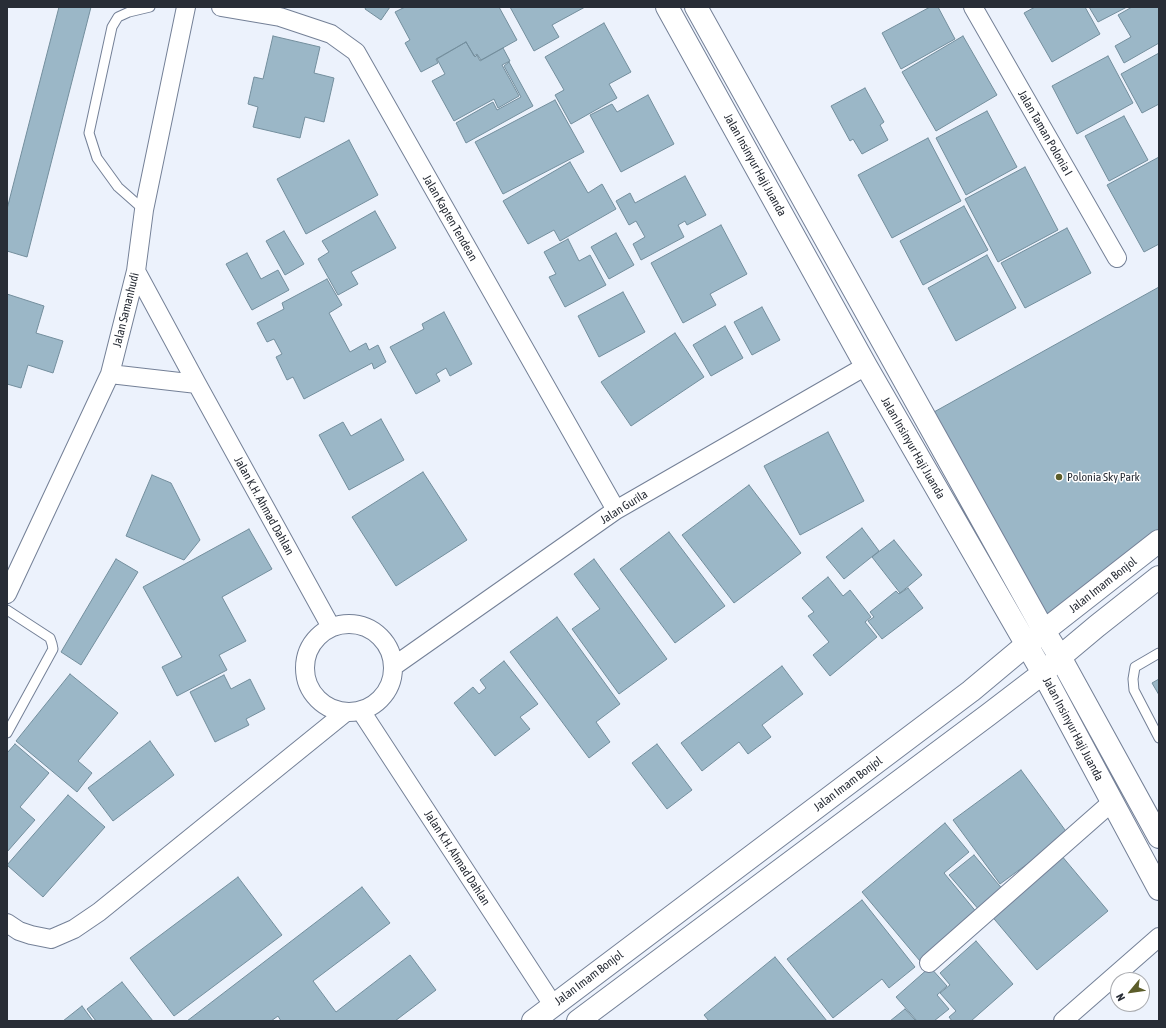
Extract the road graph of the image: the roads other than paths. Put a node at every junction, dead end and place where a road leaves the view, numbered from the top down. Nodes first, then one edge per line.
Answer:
1 (150, 7) edge
2 (186, 7) edge
3 (221, 7) edge
4 (667, 7) edge
5 (696, 7) edge
6 (973, 7) edge
7 (144, 210) junction
8 (1117, 258) dead end
9 (136, 271) junction
10 (866, 366) junction
11 (110, 374) junction
12 (197, 384) junction
13 (616, 510) junction
14 (1159, 541) edge
15 (1159, 577) edge
16 (7, 594) edge
17 (7, 610) edge
18 (331, 627) junction
19 (1044, 631) junction
20 (1026, 645) junction
21 (1159, 653) edge
22 (1060, 657) junction
23 (394, 666) junction
24 (1043, 673) junction
25 (354, 711) junction
26 (7, 733) edge
27 (1159, 738) edge
28 (1112, 802) junction
29 (1159, 836) edge
30 (719, 881) junction
31 (1159, 889) edge
32 (736, 903) junction
33 (7, 923) edge
34 (1159, 937) edge
35 (929, 963) dead end
36 (553, 1005) junction
37 (533, 1021) edge
38 (578, 1021) edge
39 (1063, 1021) edge

1 - 7 lane
2 - 7 street, Jalan Samanhudi
3 - 13 street, Jalan Kapten Tendean
4 - 10 main road, Jalan Insinyur Haji Juanda
5 - 19 main road, Jalan Insinyur Haji Juanda
6 - 8 street, Jalan Taman Polonia I
7 - 9 street, Jalan Samanhudi
9 - 11 street, Jalan Samanhudi
9 - 12 street, Jalan K.H. Ahmad Dahlan
10 - 13 street, Jalan Gurila
10 - 20 main road, Jalan Insinyur Haji Juanda
11 - 12 street
11 - 16 street, Jalan Samanhudi
12 - 18 street, Jalan K.H. Ahmad Dahlan
13 - 23 street, Jalan Gurila
14 - 19 main road, Jalan Imam Bonjol
15 - 22 main road
17 - 26 lane
18 - 23 street
18 - 25 street
19 - 20 main road, Jalan Imam Bonjol
19 - 22 main road, Jalan Insinyur Haji Juanda
20 - 24 main road, Jalan Insinyur Haji Juanda
20 - 30 main road, Jalan Imam Bonjol
21 - 27 lane
22 - 24 main road
22 - 29 main road, Jalan Insinyur Haji Juanda
23 - 25 street
24 - 28 main road, Jalan Insinyur Haji Juanda
24 - 32 main road
25 - 33 street
25 - 36 street, Jalan K.H. Ahmad Dahlan
28 - 31 main road, Jalan Insinyur Haji Juanda
28 - 35 street
30 - 32 main road
30 - 36 main road, Jalan Imam Bonjol
32 - 38 main road
34 - 39 street
36 - 37 main road, Jalan Imam Bonjol

